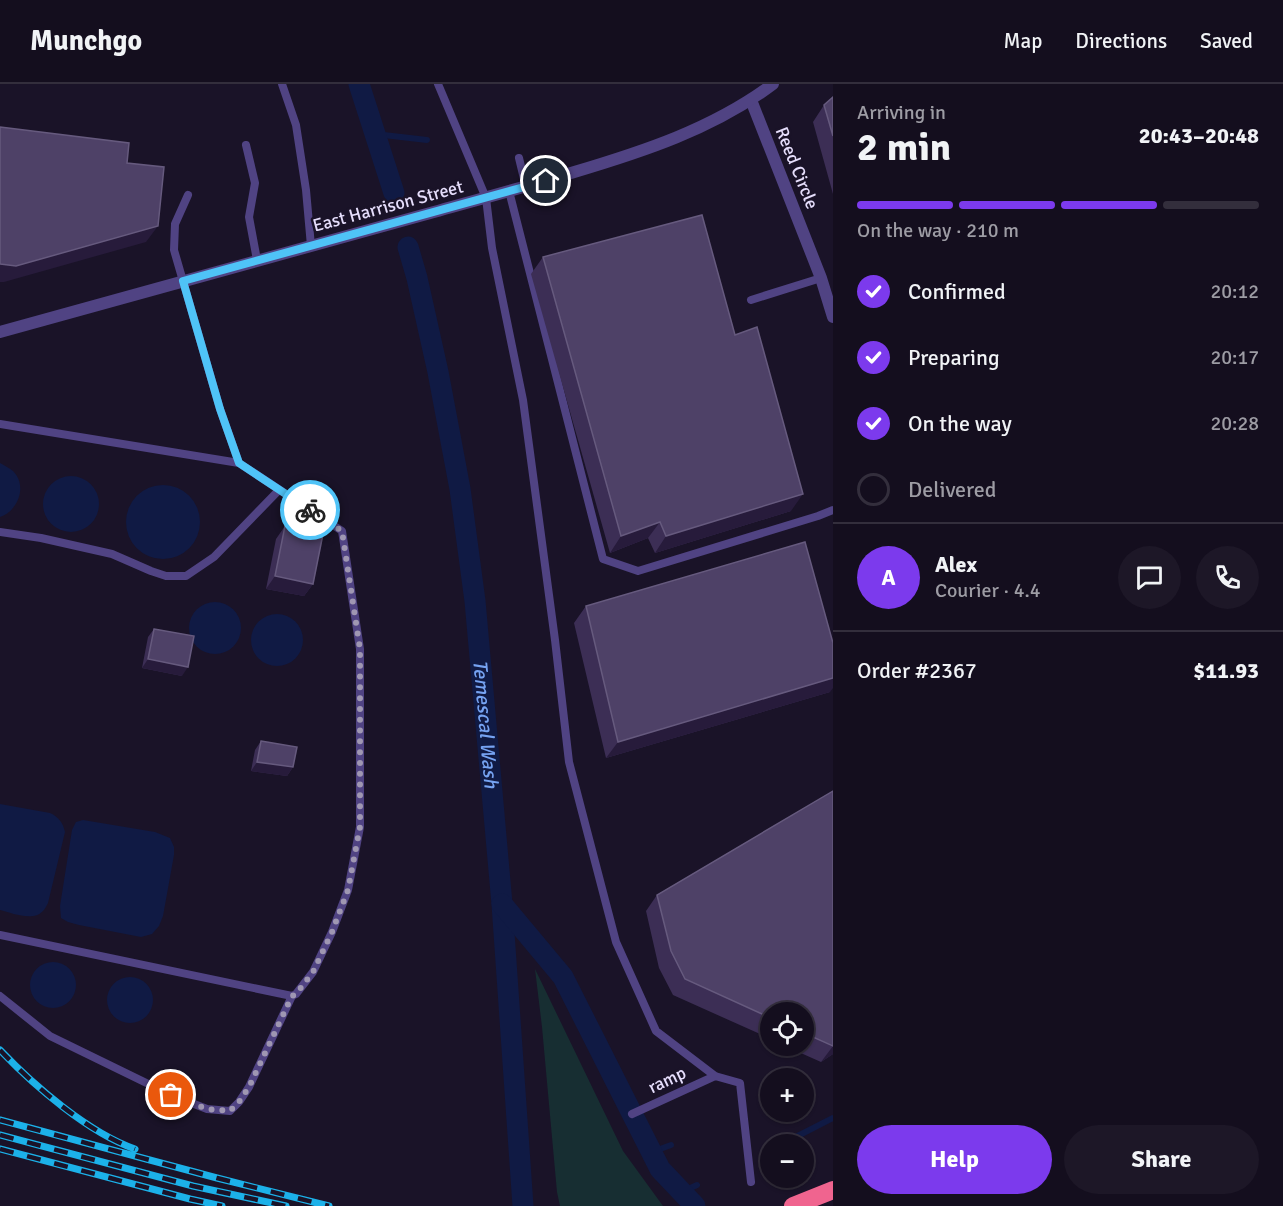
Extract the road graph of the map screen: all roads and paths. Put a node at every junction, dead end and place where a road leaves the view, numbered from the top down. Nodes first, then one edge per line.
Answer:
1 (282, 84) edge
2 (438, 84) edge
3 (773, 84) edge
4 (751, 100) junction
5 (246, 145) dead end
6 (519, 158) dead end
7 (526, 187) junction
8 (509, 191) junction
9 (188, 195) dead end
10 (486, 198) junction
11 (312, 246) junction
12 (257, 260) junction
13 (821, 278) junction
14 (183, 281) junction
15 (751, 300) dead end
16 (833, 317) edge
17 (0, 332) edge
18 (0, 424) edge
19 (239, 463) junction
20 (279, 490) junction
21 (833, 510) edge
22 (0, 532) edge
23 (0, 935) edge
24 (0, 996) edge
25 (292, 996) junction
26 (715, 1076) junction
27 (632, 1114) dead end
28 (751, 1182) dead end
29 (833, 1190) edge
30 (794, 1206) edge

1 - 11 lane
2 - 10 lane
3 - 4 street, East Harrison Street
4 - 7 street, East Harrison Street
4 - 13 street, Reed Circle
5 - 12 lane
6 - 7 lane
7 - 8 street, East Harrison Street
8 - 10 street, East Harrison Street
8 - 21 lane
9 - 14 lane
10 - 11 street, East Harrison Street
10 - 26 lane
11 - 12 street, East Harrison Street
12 - 14 street, East Harrison Street
13 - 15 lane
13 - 16 street, Reed Circle
14 - 17 street, East Harrison Street
14 - 19 lane
18 - 19 lane
19 - 20 lane
20 - 22 lane
20 - 25 lane
23 - 25 lane
24 - 25 lane
26 - 27 lane, ramp
26 - 28 lane
29 - 30 highway, bridge

